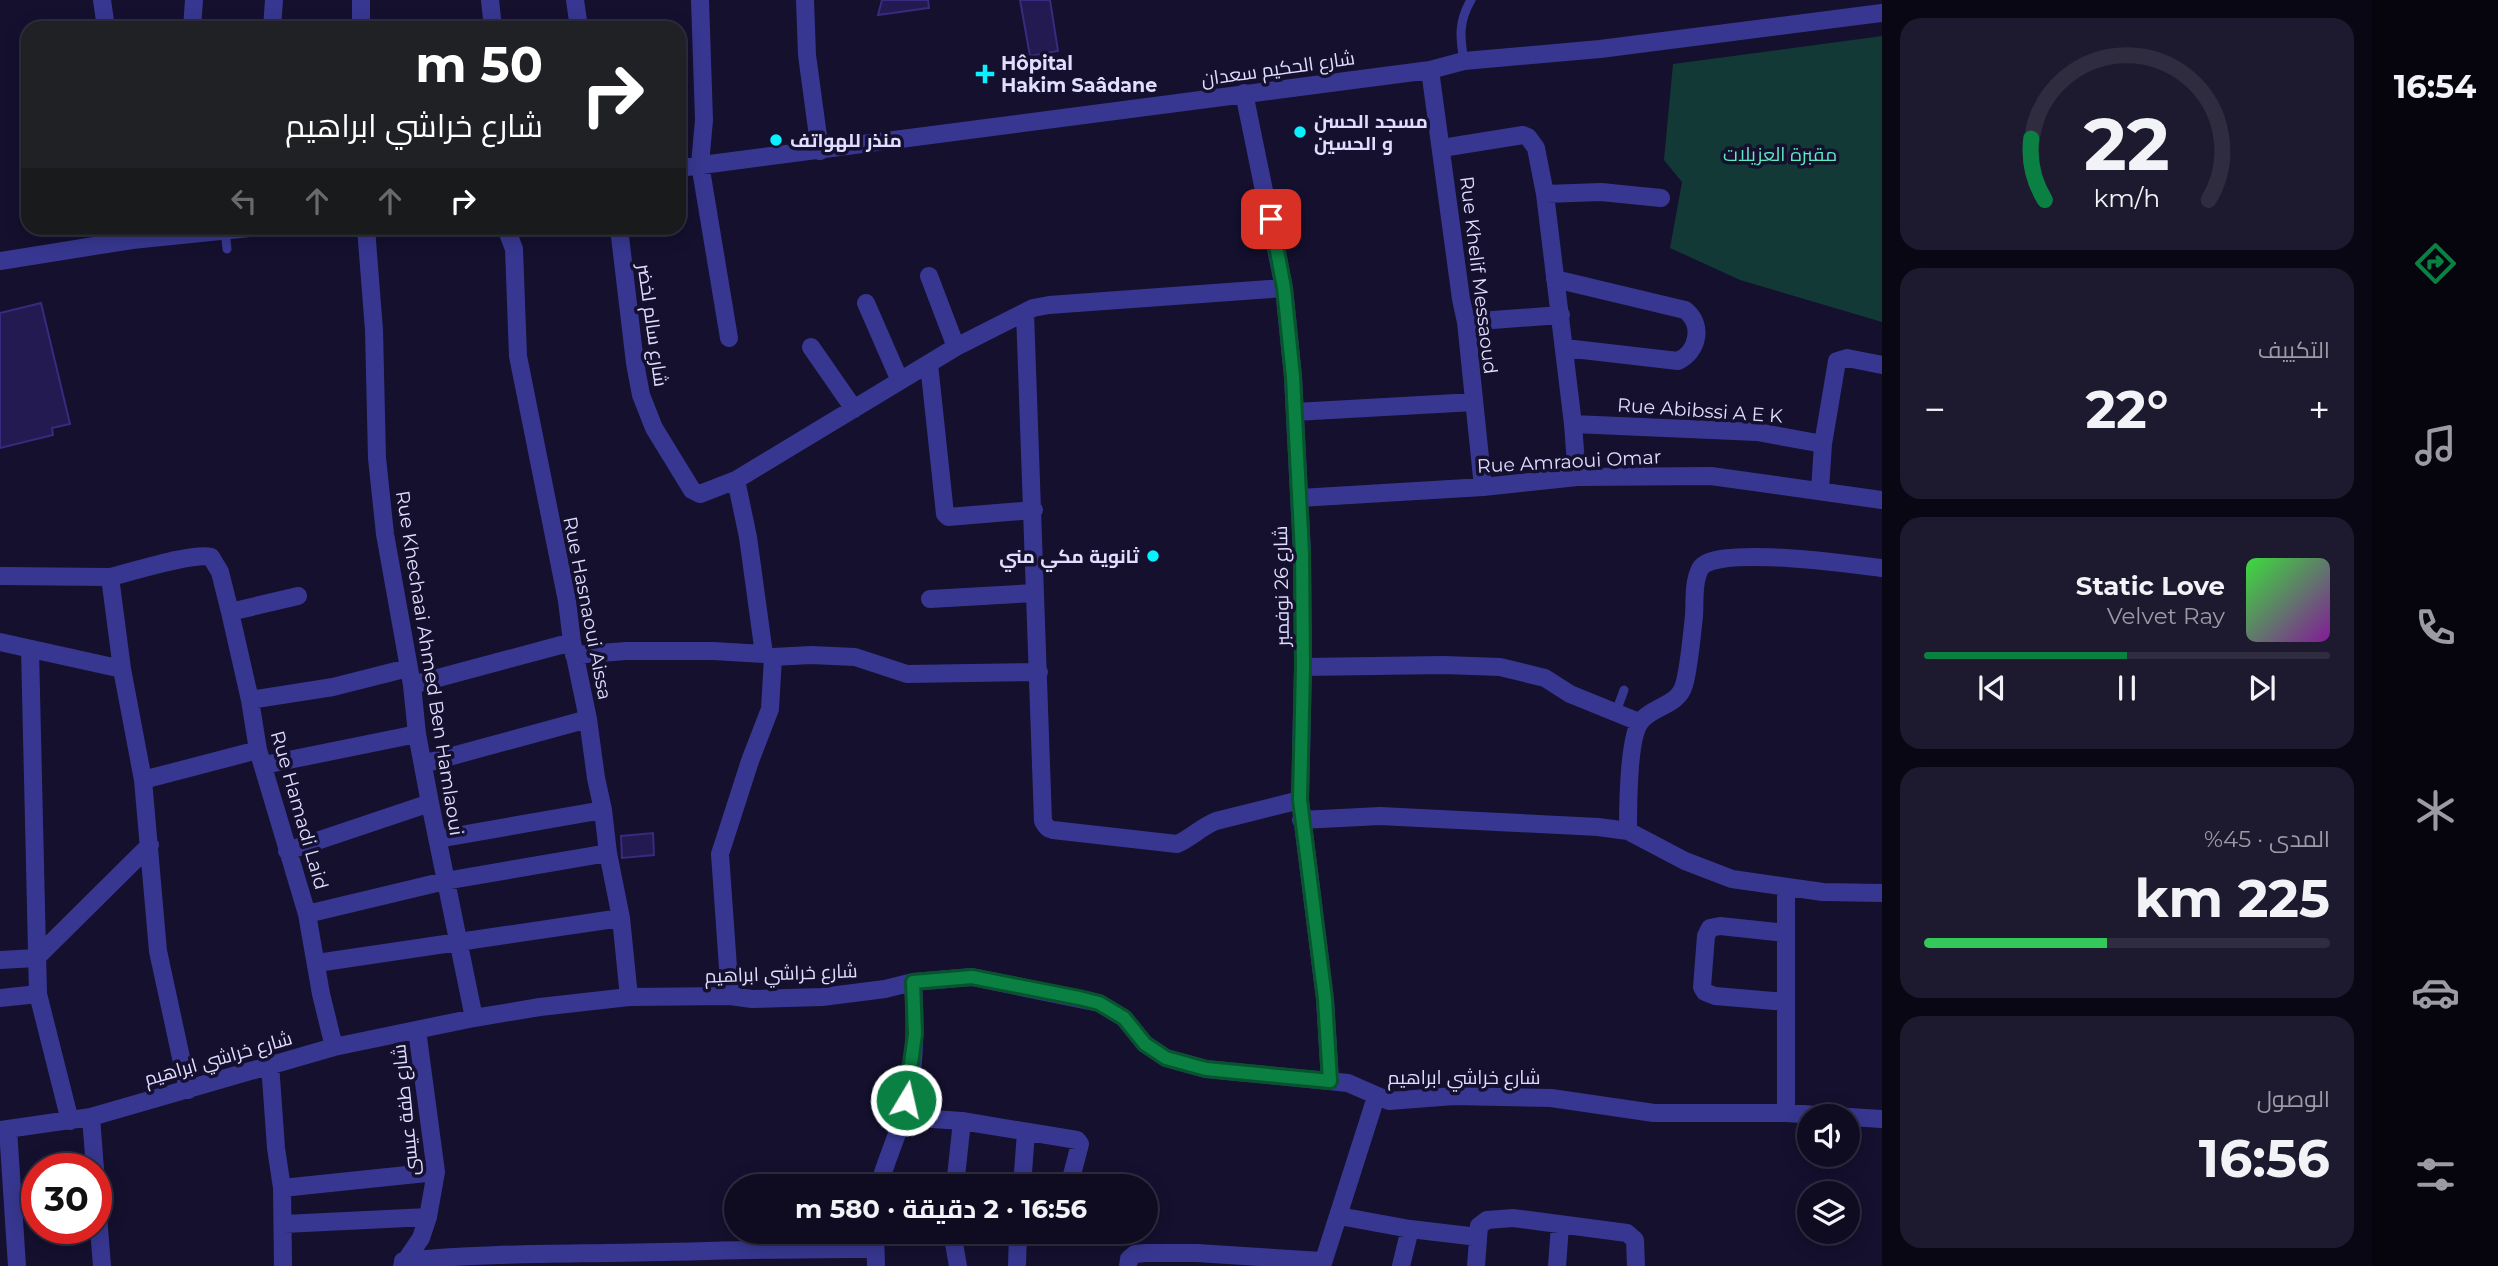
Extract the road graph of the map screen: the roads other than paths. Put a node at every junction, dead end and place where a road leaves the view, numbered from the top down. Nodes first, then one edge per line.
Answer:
1 (102, 0) edge
2 (194, 0) edge
3 (274, 0) edge
4 (361, 0) edge
5 (490, 0) edge
6 (575, 0) edge
7 (700, 0) edge
8 (805, 0) edge
9 (1471, 0) edge
10 (1882, 12) edge
11 (105, 21) edge
12 (192, 21) edge
13 (272, 21) edge
14 (361, 21) edge
15 (493, 21) edge
16 (578, 21) edge
17 (1464, 61) junction
18 (1430, 70) junction
19 (1244, 93) junction
20 (1442, 148) junction
21 (820, 151) junction
22 (700, 164) junction
23 (686, 167) edge
24 (1545, 194) junction
25 (1661, 198) dead end
26 (126, 235) edge
27 (226, 235) edge
28 (367, 235) edge
29 (509, 235) edge
30 (620, 235) edge
31 (227, 249) dead end
32 (0, 261) edge
33 (929, 276) dead end
34 (1555, 279) junction
35 (1284, 288) junction
36 (866, 303) dead end
37 (1026, 312) junction
38 (1561, 315) junction
39 (1466, 322) junction
40 (729, 338) dead end
41 (956, 346) junction
42 (811, 347) dead end
43 (1565, 348) junction
44 (929, 364) junction
45 (1882, 365) edge
46 (900, 381) junction
47 (1474, 402) junction
48 (854, 409) junction
49 (1295, 412) junction
50 (1573, 424) junction
51 (1824, 444) junction
52 (1577, 477) junction
53 (736, 480) junction
54 (1483, 487) junction
55 (1820, 490) junction
56 (1300, 498) junction
57 (1882, 500) edge
58 (1034, 510) junction
59 (1882, 568) edge
60 (0, 576) edge
61 (110, 577) junction
62 (1035, 593) junction
63 (298, 596) dead end
64 (930, 599) dead end
65 (230, 612) junction
66 (0, 642) edge
67 (30, 649) junction
68 (573, 649) junction
69 (769, 655) junction
70 (1303, 667) junction
71 (122, 669) junction
72 (1039, 672) junction
73 (410, 677) junction
74 (1624, 690) dead end
75 (250, 699) junction
76 (1616, 712) junction
77 (587, 719) junction
78 (1640, 722) junction
79 (417, 734) junction
80 (261, 757) junction
81 (423, 764) junction
82 (143, 780) junction
83 (1300, 800) junction
84 (430, 803) junction
85 (603, 810) junction
86 (1301, 820) junction
87 (1628, 831) junction
88 (439, 839) junction
89 (609, 839) junction
90 (150, 845) junction
91 (288, 851) junction
92 (445, 881) junction
93 (1786, 888) junction
94 (1882, 893) edge
95 (307, 914) junction
96 (621, 918) junction
97 (1786, 933) junction
98 (457, 944) junction
99 (36, 958) junction
100 (0, 960) edge
101 (317, 963) junction
102 (913, 982) junction
103 (38, 994) junction
104 (730, 996) junction
105 (629, 997) junction
106 (0, 998) edge
107 (1785, 1002) junction
108 (474, 1018) junction
109 (417, 1030) junction
110 (334, 1047) junction
111 (270, 1064) junction
112 (1330, 1081) junction
113 (188, 1090) junction
114 (1376, 1097) junction
115 (1786, 1113) junction
116 (91, 1117) junction
117 (903, 1117) junction
118 (1882, 1119) edge
119 (69, 1121) junction
120 (962, 1121) junction
121 (4, 1130) edge
122 (1026, 1132) junction
123 (94, 1153) edge
124 (436, 1172) junction
125 (882, 1174) edge
126 (956, 1174) edge
127 (1022, 1174) edge
128 (1072, 1174) edge
129 (282, 1188) junction
130 (1339, 1216) junction
131 (428, 1217) junction
132 (284, 1224) junction
133 (1560, 1226) junction
134 (1410, 1229) junction
135 (1478, 1237) junction
136 (100, 1244) edge
137 (954, 1244) edge
138 (1018, 1244) edge
139 (876, 1249) edge
140 (561, 1259) edge
141 (402, 1264) edge
142 (1322, 1264) edge
143 (17, 1266) edge
144 (102, 1266) edge
145 (283, 1266) edge
146 (958, 1266) edge
147 (1017, 1266) edge
148 (1128, 1266) edge
149 (1401, 1266) edge
150 (1476, 1266) edge
151 (1557, 1266) edge
152 (1636, 1266) edge

1 - 11 street
2 - 12 street
3 - 13 street
4 - 14 street
5 - 15 street
6 - 16 street
7 - 22 street
8 - 21 street
9 - 17 lane
10 - 17 street, شارع الحكيم سعدان
17 - 18 street, شارع الحكيم سعدان
18 - 19 street, شارع الحكيم سعدان
18 - 20 street, Rue Khelif Messaoud
19 - 21 street, شارع الحكيم سعدان
19 - 35 street, شارع 26 نوفمبر
20 - 24 street
20 - 39 street, Rue Khelif Messaoud
21 - 22 street, شارع الحكيم سعدان
22 - 23 street, شارع الحكيم سعدان
22 - 40 street
24 - 25 street
24 - 34 street
26 - 32 street
27 - 31 lane
28 - 73 street, Rue Khechaai Ahmed Ben Hamlaoui
29 - 68 street, Rue Hasnaoui Aissa
30 - 53 street, شارع سالم لخضر
33 - 41 street
34 - 38 street
34 - 43 street
35 - 37 street
35 - 49 street, شارع 26 نوفمبر
36 - 46 street
37 - 41 street
37 - 58 street
38 - 39 street
38 - 43 street
39 - 47 street, Rue Khelif Messaoud
41 - 44 street
42 - 48 street
43 - 50 street
44 - 46 street
44 - 58 street
45 - 51 street
46 - 48 street
47 - 49 street
47 - 54 street, Rue Khelif Messaoud
48 - 53 street
49 - 56 street, شارع 26 نوفمبر
50 - 51 street, Rue Abibssi A E K
50 - 52 street
51 - 55 street
52 - 54 street, Rue Amraoui Omar
52 - 55 street, Rue Amraoui Omar
53 - 69 street
54 - 56 street, Rue Amraoui Omar
55 - 57 street, Rue Amraoui Omar
56 - 70 street, شارع 26 نوفمبر
58 - 62 street
59 - 78 street
60 - 61 street
61 - 65 street, Rue Hamadi Laid
61 - 71 street
62 - 64 street
62 - 72 street
63 - 65 street
65 - 75 street, Rue Hamadi Laid
66 - 67 street
67 - 71 street
67 - 99 street
68 - 69 street
68 - 73 street
68 - 77 street, Rue Hasnaoui Aissa
69 - 72 street
69 - 104 street
70 - 76 street
70 - 83 street, شارع 26 نوفمبر
71 - 82 street
72 - 83 street
73 - 75 street
73 - 79 street, Rue Khechaai Ahmed Ben Hamlaoui
74 - 76 lane
75 - 80 street, Rue Hamadi Laid
76 - 78 street
77 - 81 street
77 - 85 street, Rue Hasnaoui Aissa
78 - 87 street
79 - 80 street
79 - 81 street, Rue Khechaai Ahmed Ben Hamlaoui
80 - 82 street
80 - 91 street, Rue Hamadi Laid
81 - 84 street, Rue Khechaai Ahmed Ben Hamlaoui
82 - 90 street
83 - 86 street, شارع 26 نوفمبر
84 - 88 street, Rue Khechaai Ahmed Ben Hamlaoui
84 - 91 street
85 - 88 street
85 - 89 street, Rue Hasnaoui Aissa
86 - 87 street
86 - 112 street, شارع 26 نوفمبر
87 - 93 street
88 - 92 street, Rue Khechaai Ahmed Ben Hamlaoui
89 - 92 street
89 - 96 street, Rue Hasnaoui Aissa
90 - 99 street
90 - 113 street
91 - 95 street, Rue Hamadi Laid
92 - 95 street
92 - 98 street, Rue Khechaai Ahmed Ben Hamlaoui
93 - 94 street
93 - 97 street
95 - 101 street, Rue Hamadi Laid
96 - 98 street
96 - 105 street, Rue Hasnaoui Aissa
97 - 107 street
97 - 107 street
98 - 101 street
98 - 108 street, Rue Khechaai Ahmed Ben Hamlaoui
99 - 100 street
99 - 103 street
101 - 110 street, Rue Hamadi Laid
102 - 104 street, شارع خراشي ابراهيم
102 - 112 street, شارع خراشي ابراهيم
102 - 117 street
103 - 106 street
103 - 119 street
104 - 105 street, شارع خراشي ابراهيم
105 - 108 street, شارع خراشي ابراهيم
107 - 115 street
108 - 109 street, شارع خراشي ابراهيم
109 - 110 street, شارع خراشي ابراهيم
109 - 124 street, شارع طفة عيسى
110 - 111 street, شارع خراشي ابراهيم
111 - 113 street, شارع خراشي ابراهيم
111 - 129 street
112 - 114 street, شارع خراشي ابراهيم
113 - 116 street, شارع خراشي ابراهيم
114 - 115 street, شارع خراشي ابراهيم
114 - 130 street
115 - 118 street, شارع خراشي ابراهيم
116 - 119 street, شارع خراشي ابراهيم
116 - 123 street
117 - 120 street
117 - 125 street
119 - 121 street, شارع خراشي ابراهيم
120 - 122 street
120 - 126 street
121 - 143 street
122 - 127 street
122 - 128 street
124 - 129 street
124 - 131 street, شارع طفة عيسى
129 - 132 street
130 - 134 street
130 - 142 street
131 - 132 street
131 - 141 street, شارع طفة عيسى
132 - 145 street
133 - 135 street
133 - 151 street
133 - 152 street
134 - 135 street
134 - 149 street
135 - 150 street
136 - 144 street
137 - 146 street
138 - 147 street
139 - 140 street
140 - 141 street
142 - 148 street

